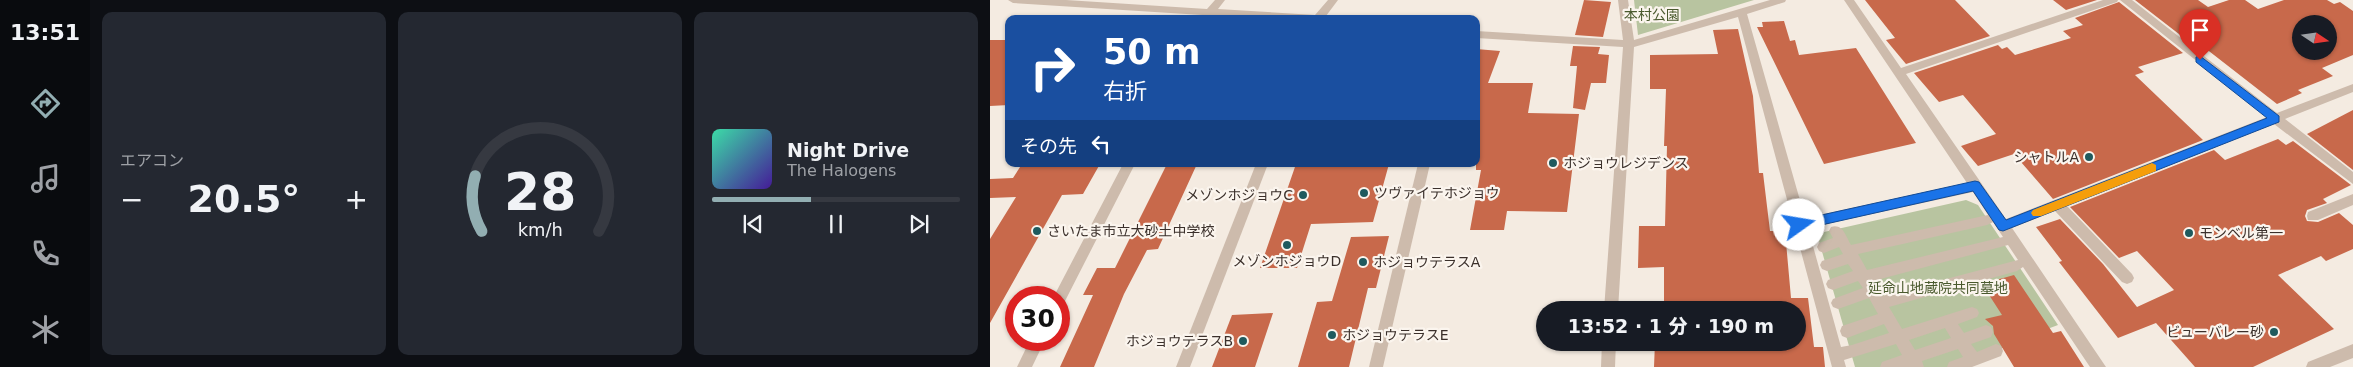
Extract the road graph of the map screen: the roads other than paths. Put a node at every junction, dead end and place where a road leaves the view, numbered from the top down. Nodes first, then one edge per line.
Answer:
1 (1013, 0) edge
2 (1220, 0) edge
3 (1333, 0) edge
4 (1623, 0) edge
5 (1781, 0) edge
6 (1849, 0) edge
7 (2113, 0) edge
8 (2125, 0) edge
9 (1030, 1) edge
10 (1110, 3) edge
11 (1742, 13) junction
12 (1199, 15) edge
13 (1207, 15) edge
14 (1320, 15) edge
15 (1480, 34) edge
16 (1629, 44) junction
17 (1898, 73) junction
18 (2351, 92) edge
19 (2275, 119) junction
20 (1127, 167) edge
21 (1261, 167) edge
22 (1423, 167) edge
23 (2353, 179) edge
24 (1975, 186) junction
25 (2353, 199) edge
26 (2058, 205) junction
27 (2313, 216) dead end
28 (1987, 220) dead end
29 (1799, 225) junction
30 (2003, 226) junction
31 (2003, 242) dead end
32 (1844, 245) junction
33 (1824, 247) dead end
34 (1827, 265) dead end
35 (2017, 266) dead end
36 (1863, 276) junction
37 (2127, 278) dead end
38 (1833, 284) dead end
39 (1066, 286) edge
40 (1876, 297) junction
41 (1612, 301) edge
42 (1838, 303) dead end
43 (1972, 313) dead end
44 (1887, 317) junction
45 (1948, 320) junction
46 (1847, 331) dead end
47 (1986, 332) dead end
48 (1898, 335) junction
49 (1961, 341) junction
50 (1996, 350) dead end
51 (1032, 351) edge
52 (1609, 351) edge
53 (2353, 351) edge
54 (1974, 359) junction
55 (1837, 360) edge
56 (1915, 362) edge
57 (1024, 367) edge
58 (1183, 367) edge
59 (1376, 367) edge
60 (1608, 367) edge
61 (1887, 367) edge
62 (1954, 367) edge
63 (2099, 367) edge
64 (2315, 367) edge

1 - 9 street
2 - 13 street
3 - 14 street
4 - 16 street
5 - 11 street
6 - 17 street
7 - 17 street
8 - 19 street
9 - 10 street
10 - 12 street
11 - 16 street
11 - 29 street
15 - 16 street
16 - 41 street
17 - 24 street
18 - 19 street
19 - 23 street
19 - 26 street
20 - 39 street
21 - 58 street
22 - 59 street
24 - 29 street
24 - 30 street
25 - 27 street
26 - 30 street
26 - 37 street
28 - 32 street
29 - 55 street
30 - 63 street
31 - 36 street
32 - 33 street
32 - 34 street
32 - 36 street
35 - 40 street
36 - 38 street
36 - 40 street
40 - 42 street
40 - 44 street
43 - 45 street
44 - 46 street
44 - 48 street
45 - 48 street
45 - 49 street
47 - 49 street
48 - 55 street
48 - 56 street
49 - 54 street
49 - 56 street
50 - 54 street
51 - 57 street
52 - 60 street
53 - 64 street
54 - 62 street
56 - 61 street

